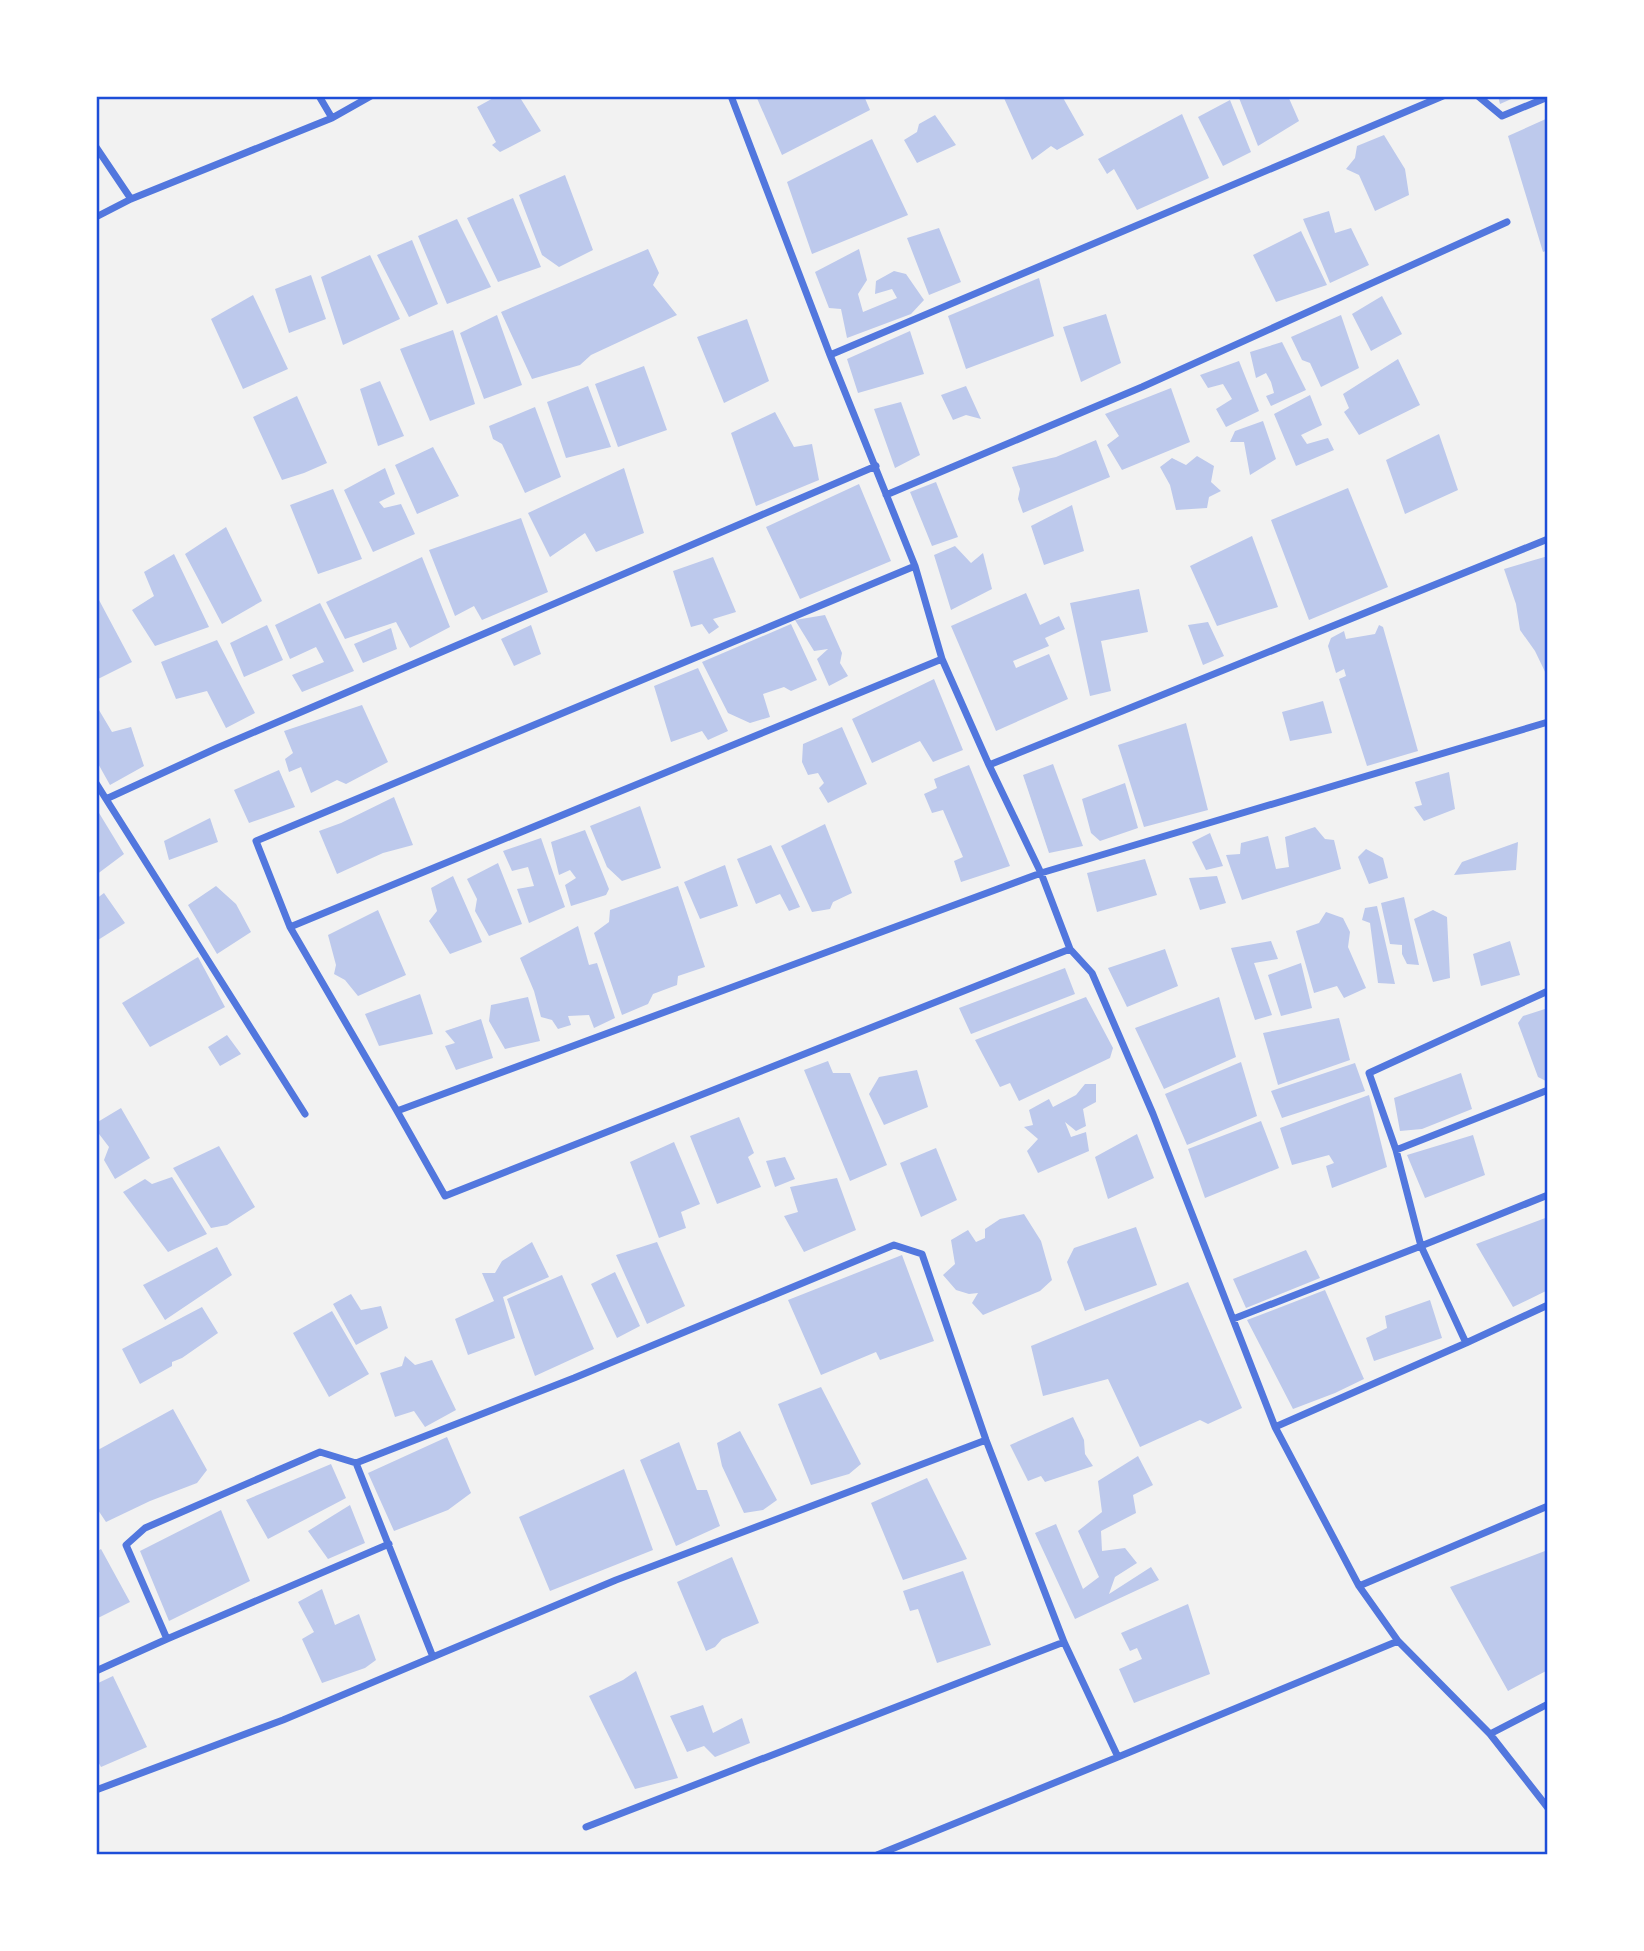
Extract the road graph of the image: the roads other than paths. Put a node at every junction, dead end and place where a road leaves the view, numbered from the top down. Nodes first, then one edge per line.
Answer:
1 (319, 96) edge
2 (371, 96) edge
3 (731, 96) edge
4 (1443, 96) edge
5 (1478, 96) edge
6 (1548, 97) edge
7 (332, 118) junction
8 (96, 147) edge
9 (131, 199) junction
10 (96, 217) edge
11 (1507, 222) dead end
12 (830, 355) junction
13 (876, 466) junction
14 (886, 495) junction
15 (1548, 539) edge
16 (915, 566) junction
17 (942, 659) junction
18 (1548, 722) edge
19 (989, 765) junction
20 (96, 783) edge
21 (106, 799) junction
22 (1041, 873) junction
23 (290, 927) junction
24 (1070, 949) junction
25 (1548, 991) edge
26 (1548, 1090) edge
27 (397, 1111) junction
28 (305, 1114) dead end
29 (1396, 1150) junction
30 (1548, 1195) edge
31 (1421, 1246) junction
32 (1548, 1304) edge
33 (1233, 1319) junction
34 (1466, 1343) junction
35 (1275, 1427) junction
36 (986, 1440) junction
37 (356, 1463) junction
38 (1548, 1506) edge
39 (389, 1544) junction
40 (1359, 1586) junction
41 (167, 1639) junction
42 (1398, 1641) junction
43 (1065, 1642) junction
44 (433, 1657) junction
45 (96, 1671) edge
46 (1548, 1704) edge
47 (1490, 1734) junction
48 (1118, 1757) junction
49 (96, 1790) edge
50 (1548, 1808) edge
51 (586, 1826) dead end
52 (877, 1855) edge

1 - 7 street
2 - 7 street
3 - 12 street
4 - 12 street
5 - 6 street
7 - 9 street
8 - 9 street
9 - 10 street
11 - 14 street
12 - 13 street
13 - 14 street
13 - 21 street
14 - 16 street
15 - 19 street
16 - 17 street
16 - 23 street
17 - 19 street
17 - 23 street
18 - 22 street
19 - 22 street
20 - 21 street
21 - 28 street
22 - 24 street
22 - 27 street
23 - 27 street
24 - 27 street
24 - 33 street
25 - 29 street
26 - 29 street
29 - 31 street
30 - 31 street
31 - 33 street
31 - 34 street
32 - 34 street
33 - 35 street
34 - 35 street
35 - 40 street
36 - 37 street
36 - 43 street
36 - 44 street
37 - 39 street
37 - 41 street
38 - 40 street
39 - 41 street
39 - 44 street
40 - 42 street
41 - 45 street
42 - 47 street
42 - 48 street
43 - 48 street
43 - 51 street
44 - 49 street
46 - 47 street
47 - 50 street
48 - 52 street

